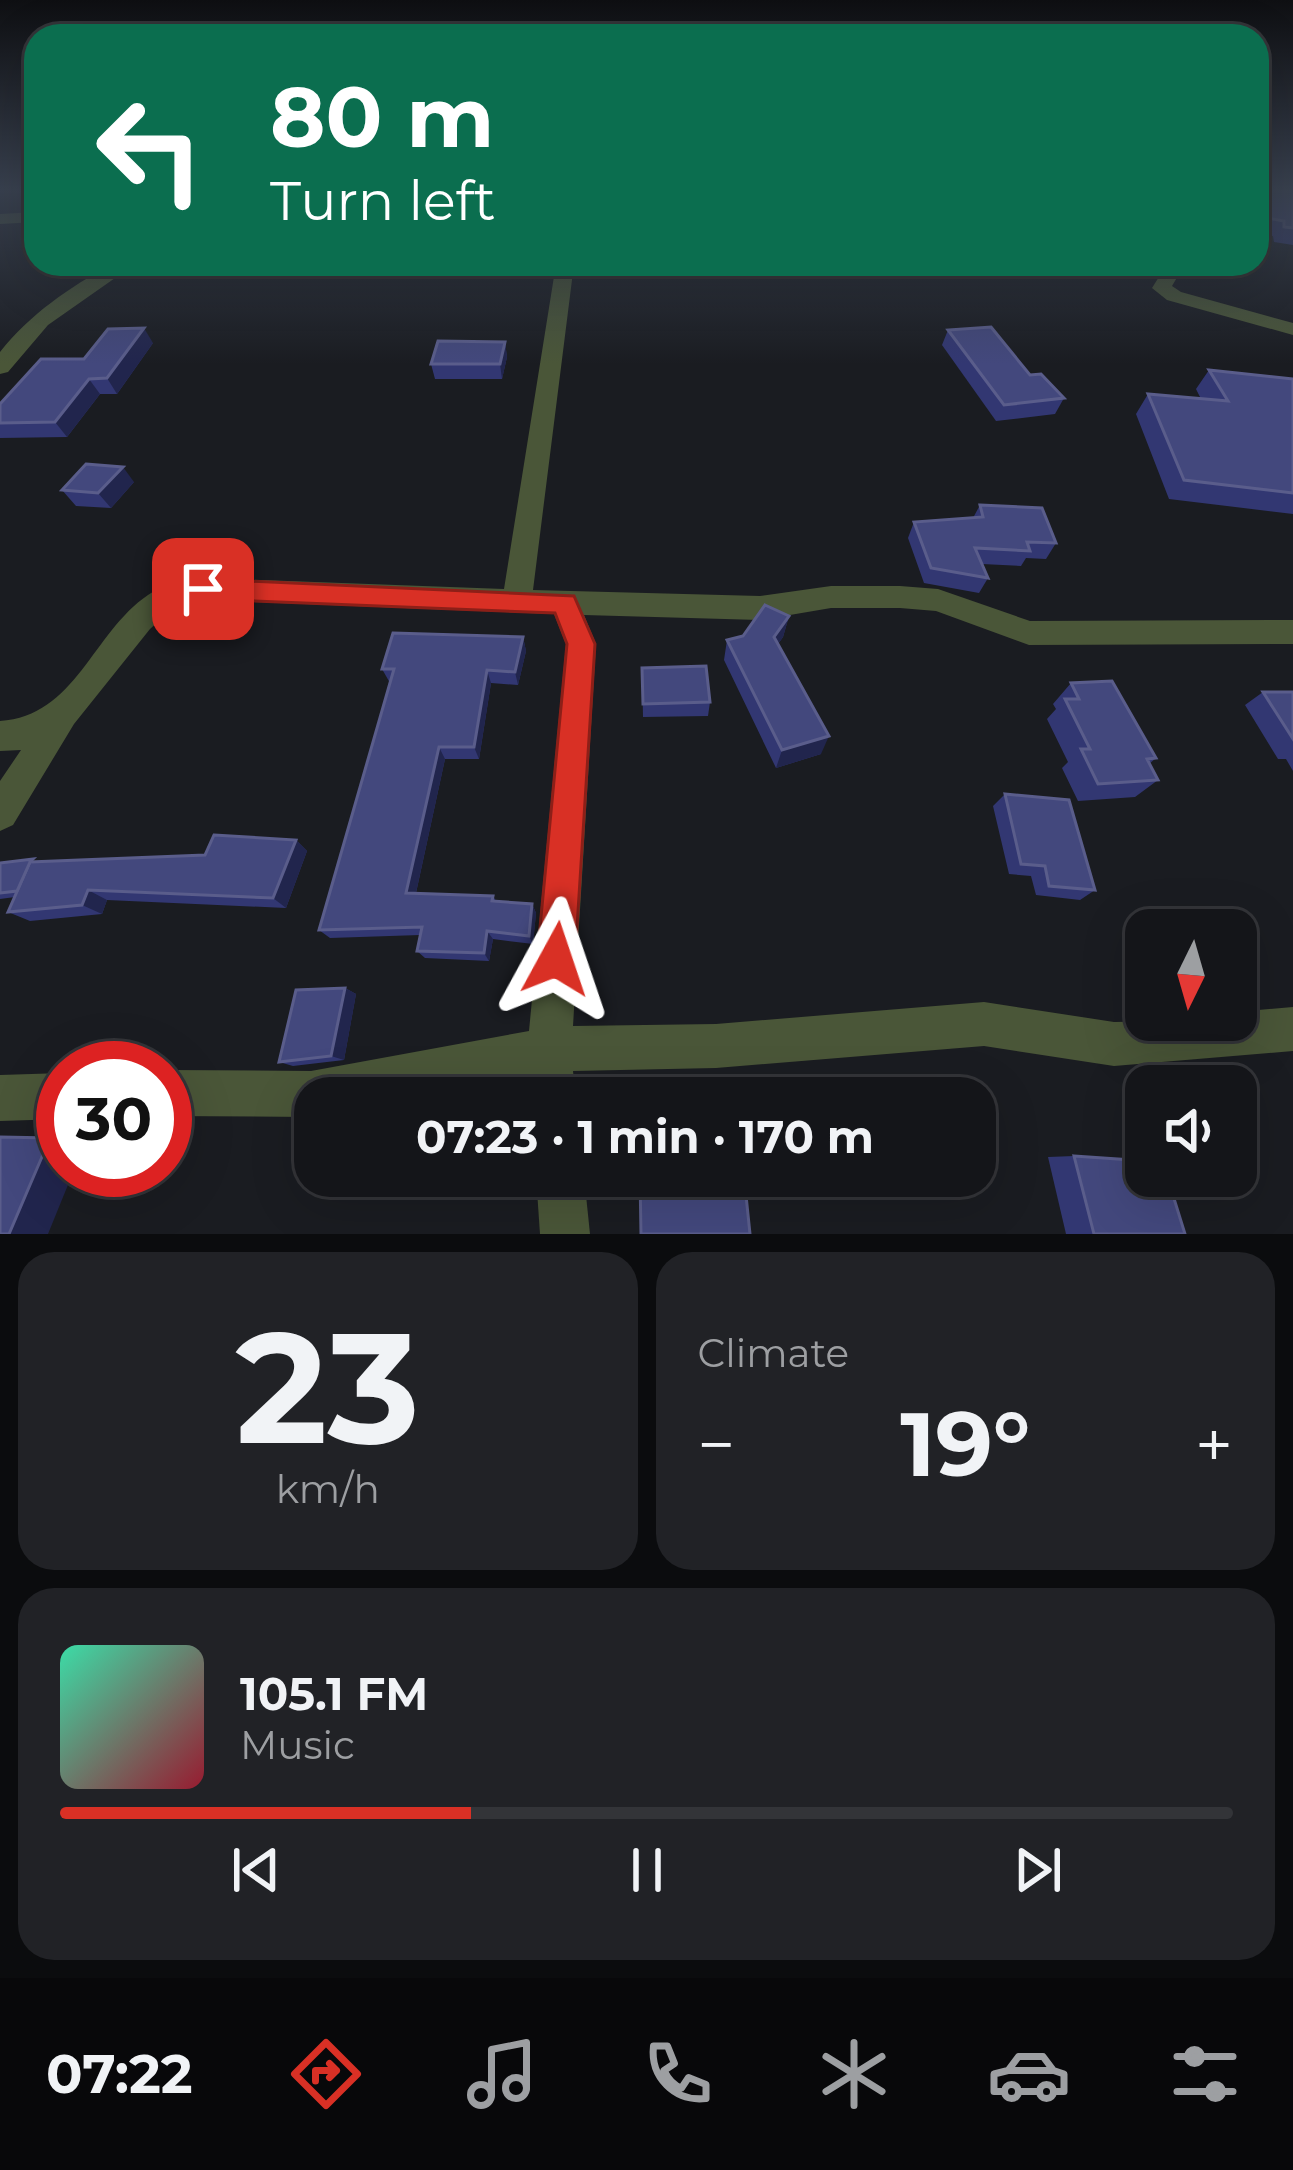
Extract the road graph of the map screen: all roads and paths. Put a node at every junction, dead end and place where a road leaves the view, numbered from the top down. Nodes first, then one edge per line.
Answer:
1 (106, 276) edge
2 (563, 276) edge
3 (1169, 276) edge
4 (1293, 329) edge
5 (0, 367) edge
6 (517, 598) junction
7 (564, 603) junction
8 (1293, 632) edge
9 (59, 721) junction
10 (0, 736) edge
11 (0, 813) edge
12 (1293, 1030) edge
13 (549, 1048) junction
14 (551, 1077) edge
15 (192, 1093) edge
16 (36, 1097) edge
17 (0, 1098) edge
18 (562, 1197) edge
19 (565, 1234) edge

1 - 5 street
2 - 6 street
3 - 4 street
6 - 7 street
6 - 9 street
7 - 8 street
7 - 13 street
9 - 10 street
9 - 11 street
12 - 13 street
13 - 14 street
13 - 15 street
16 - 17 street
18 - 19 street

